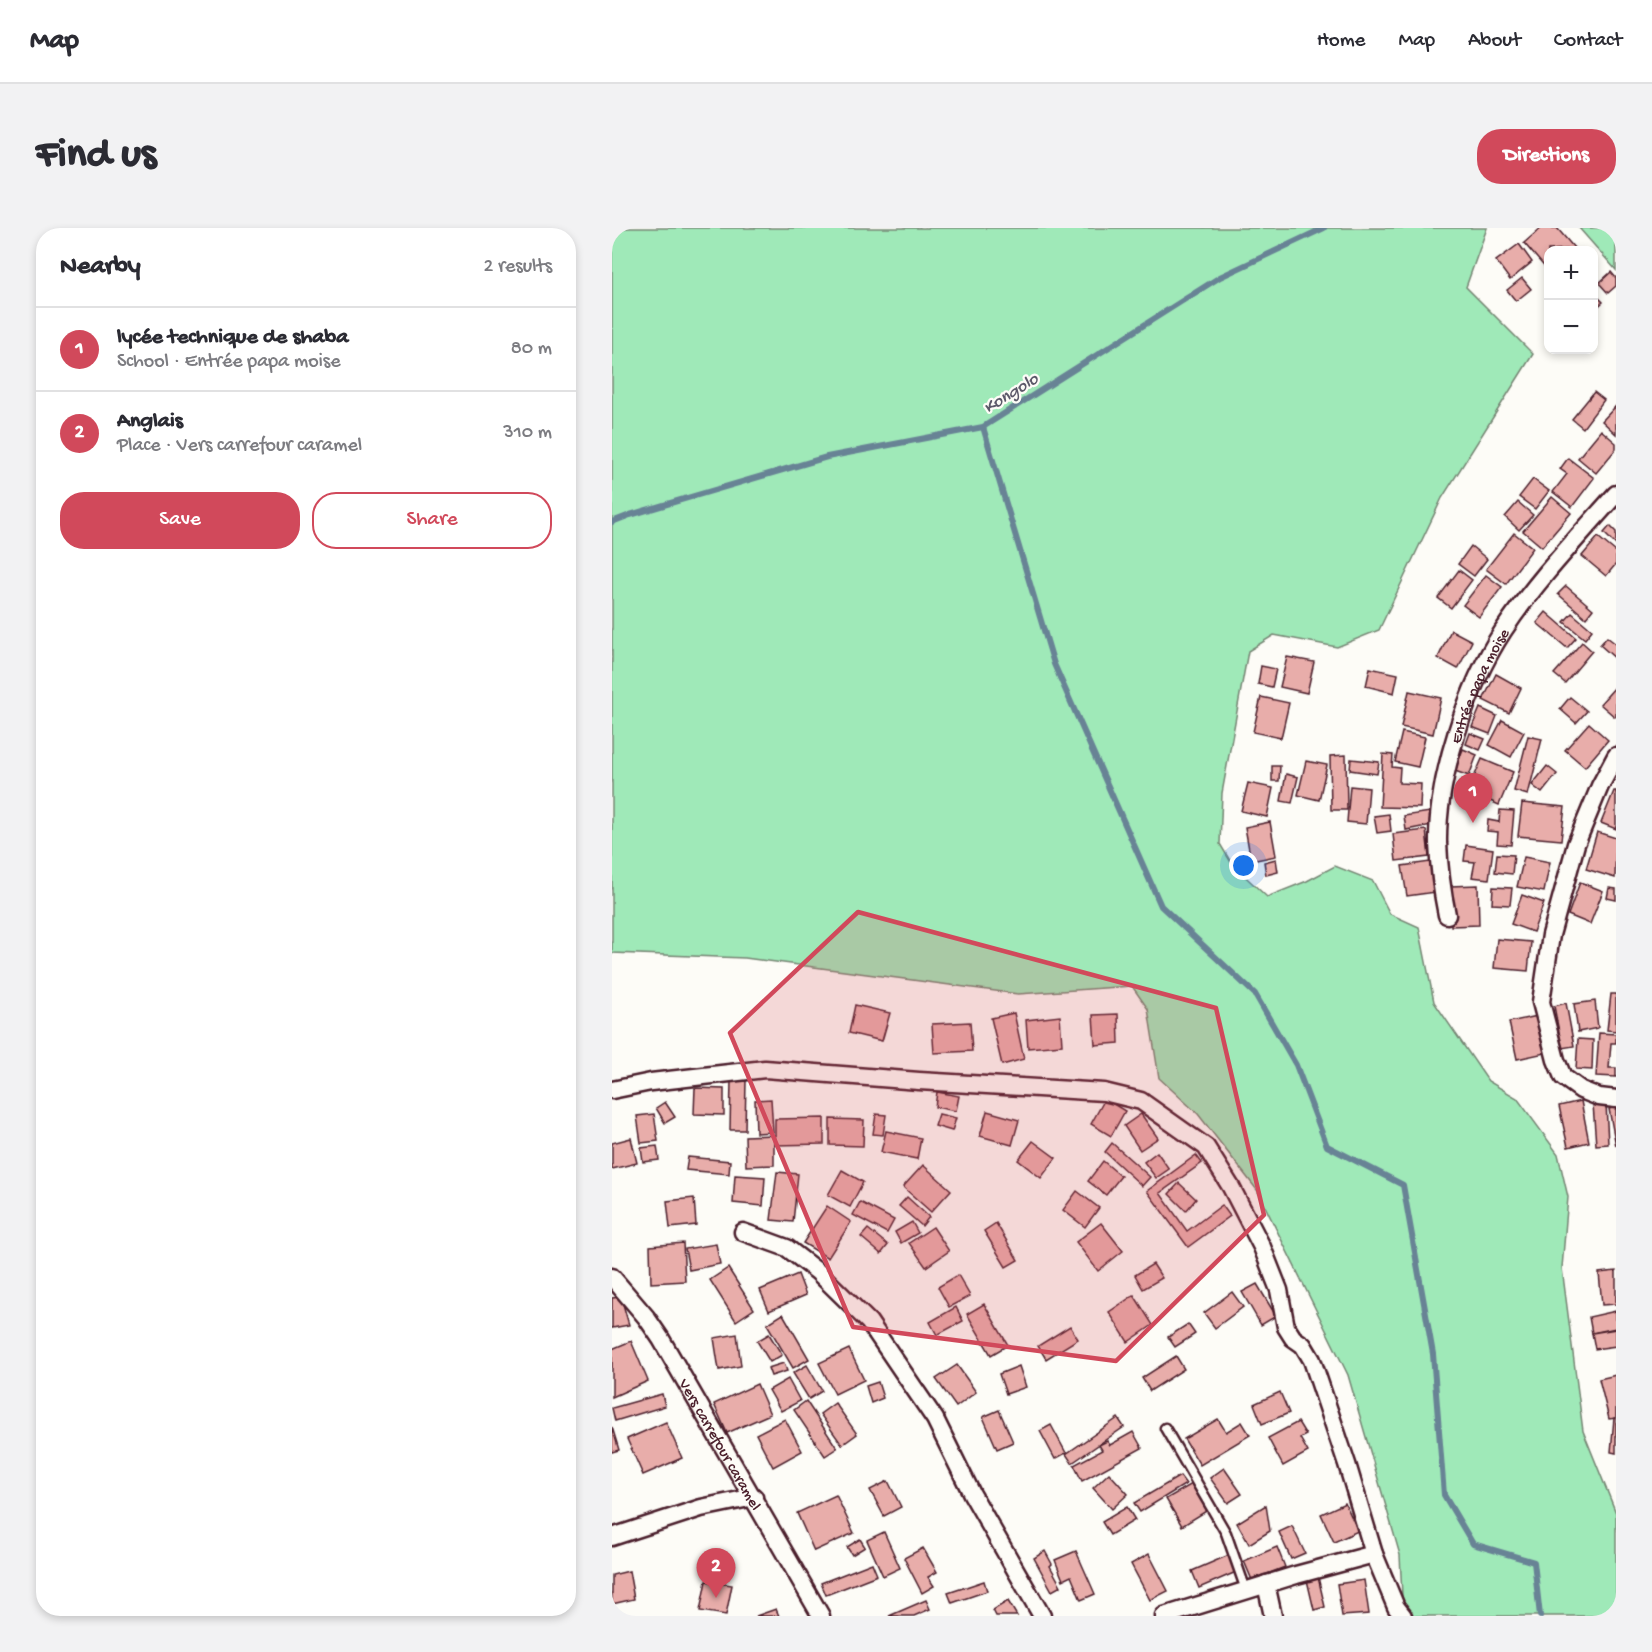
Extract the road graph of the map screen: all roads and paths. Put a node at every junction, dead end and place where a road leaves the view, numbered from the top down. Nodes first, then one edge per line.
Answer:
1 (1616, 494) edge
2 (1616, 756) edge
3 (1447, 915) dead end
4 (612, 1090) edge
5 (1616, 1099) edge
6 (742, 1232) dead end
7 (612, 1277) edge
8 (1165, 1428) dead end
9 (754, 1497) junction
10 (612, 1537) edge
11 (1374, 1554) junction
12 (1266, 1584) junction
13 (1246, 1590) junction
14 (821, 1616) edge
15 (1042, 1616) edge
16 (1164, 1616) edge
17 (1273, 1616) edge
18 (1403, 1616) edge

1 - 3 street, Entrée papa moise
2 - 5 street
4 - 11 street
6 - 15 street
7 - 9 street, Vers carrefour caramel
8 - 13 lane
9 - 10 street
9 - 14 street, Vers carrefour caramel
11 - 12 street
11 - 18 street
12 - 13 street
12 - 17 street
13 - 16 street

